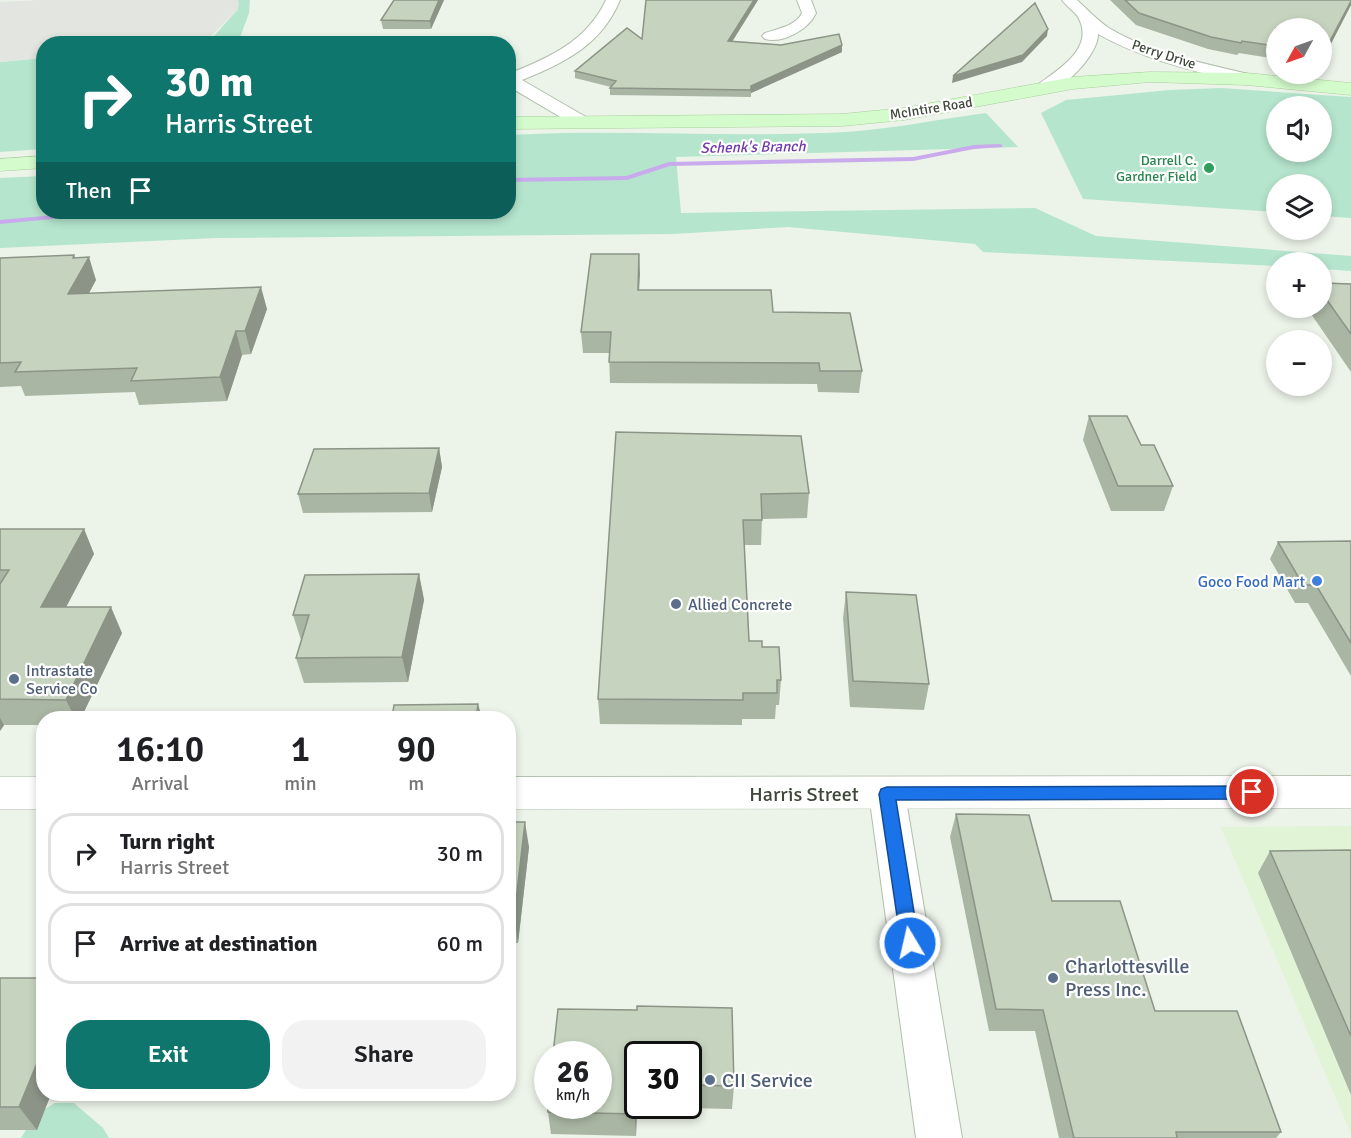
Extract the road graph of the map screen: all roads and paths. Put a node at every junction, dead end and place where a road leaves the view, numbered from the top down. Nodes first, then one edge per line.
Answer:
1 (613, 0) edge
2 (804, 0) edge
3 (1069, 0) edge
4 (1086, 18) junction
5 (770, 36) dead end
6 (516, 77) edge
7 (1246, 79) junction
8 (516, 84) edge
9 (1046, 87) junction
10 (1351, 89) edge
11 (580, 121) junction
12 (516, 123) edge
13 (36, 163) edge
14 (0, 165) edge
15 (1351, 792) edge
16 (0, 793) edge
17 (36, 793) edge
18 (516, 793) edge
19 (887, 794) junction
20 (939, 1138) edge

1 - 6 street
2 - 5 street
3 - 4 street, Perry Drive
4 - 7 street, Perry Drive
4 - 9 street
7 - 9 main road, McIntire Road
7 - 10 main road, McIntire Road
8 - 11 street
9 - 11 main road, McIntire Road
11 - 12 main road, McIntire Road
13 - 14 main road
15 - 19 street, Harris Street
16 - 17 street
18 - 19 street, Harris Street
19 - 20 street

